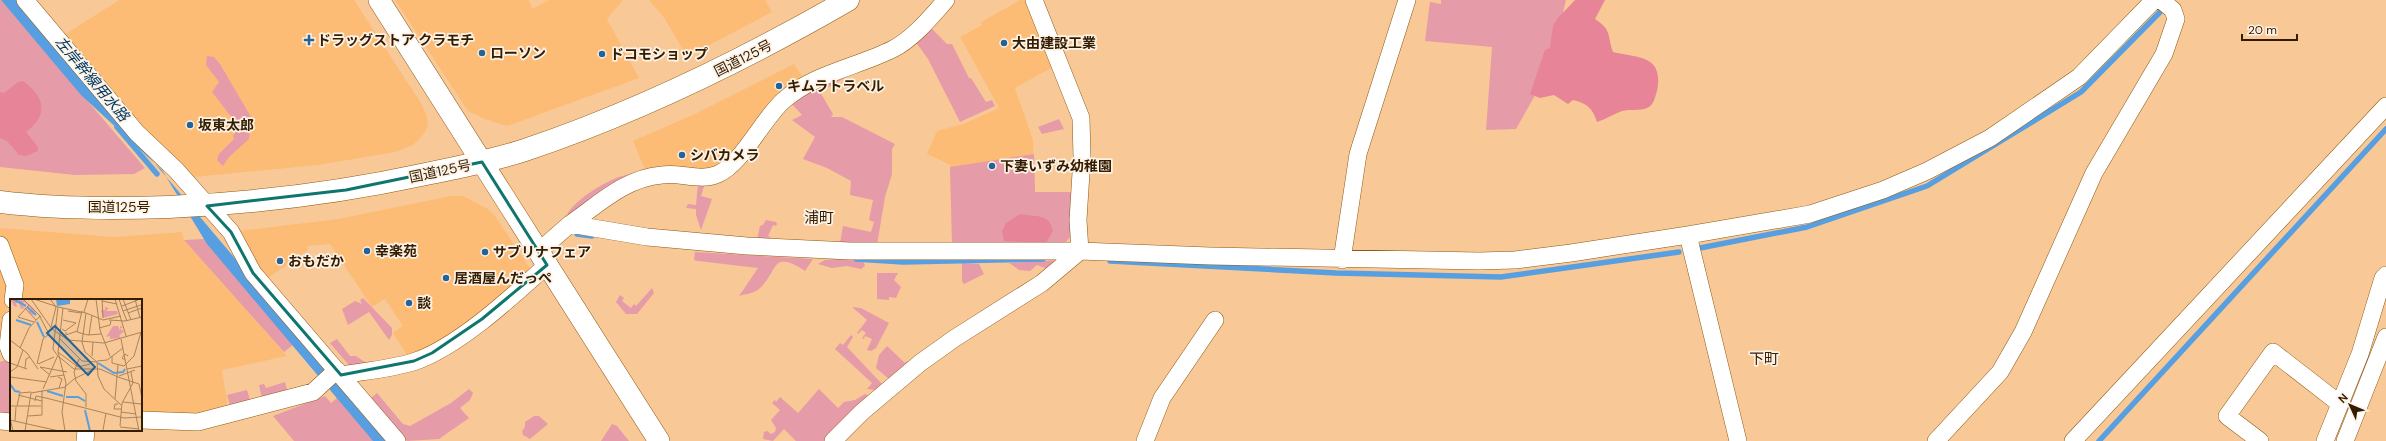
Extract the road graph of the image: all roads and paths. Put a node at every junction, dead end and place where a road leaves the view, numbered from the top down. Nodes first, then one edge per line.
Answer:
1 (25, 0) edge
2 (378, 0) edge
3 (848, 0) edge
4 (946, 0) edge
5 (1034, 0) edge
6 (1407, 0) edge
7 (2154, 0) edge
8 (2161, 0) edge
9 (2386, 106) edge
10 (482, 162) junction
11 (0, 202) edge
12 (207, 206) junction
13 (570, 224) junction
14 (1688, 235) junction
15 (0, 245) edge
16 (1080, 251) junction
17 (543, 258) junction
18 (1342, 260) junction
19 (2386, 275) edge
20 (13, 299) edge
21 (1215, 320) dead end
22 (10, 329) edge
23 (2386, 337) edge
24 (10, 351) edge
25 (339, 373) junction
26 (2340, 404) junction
27 (142, 420) edge
28 (0, 421) edge
29 (10, 422) edge
30 (86, 431) edge
31 (85, 441) edge
32 (397, 441) edge
33 (658, 441) edge
34 (833, 441) edge
35 (1145, 441) edge
36 (1738, 441) edge
37 (1936, 441) edge
38 (2073, 441) edge
39 (2260, 441) edge
40 (2325, 441) edge
41 (2345, 441) edge

1 - 12 street
2 - 10 street
3 - 10 highway, 国道125号
4 - 13 street
5 - 16 street
6 - 18 street
7 - 14 street
8 - 37 street
9 - 38 street
10 - 12 highway, 国道125号
10 - 17 street
11 - 12 highway, 国道125号
12 - 25 street
13 - 16 street
13 - 17 street
14 - 18 street
14 - 36 street
15 - 20 street
16 - 18 street
16 - 34 street
17 - 25 street
17 - 33 street
19 - 26 street
21 - 35 street
22 - 24 street
23 - 41 street
25 - 27 street
25 - 32 street
26 - 39 street
26 - 40 street
28 - 29 street
30 - 31 street

